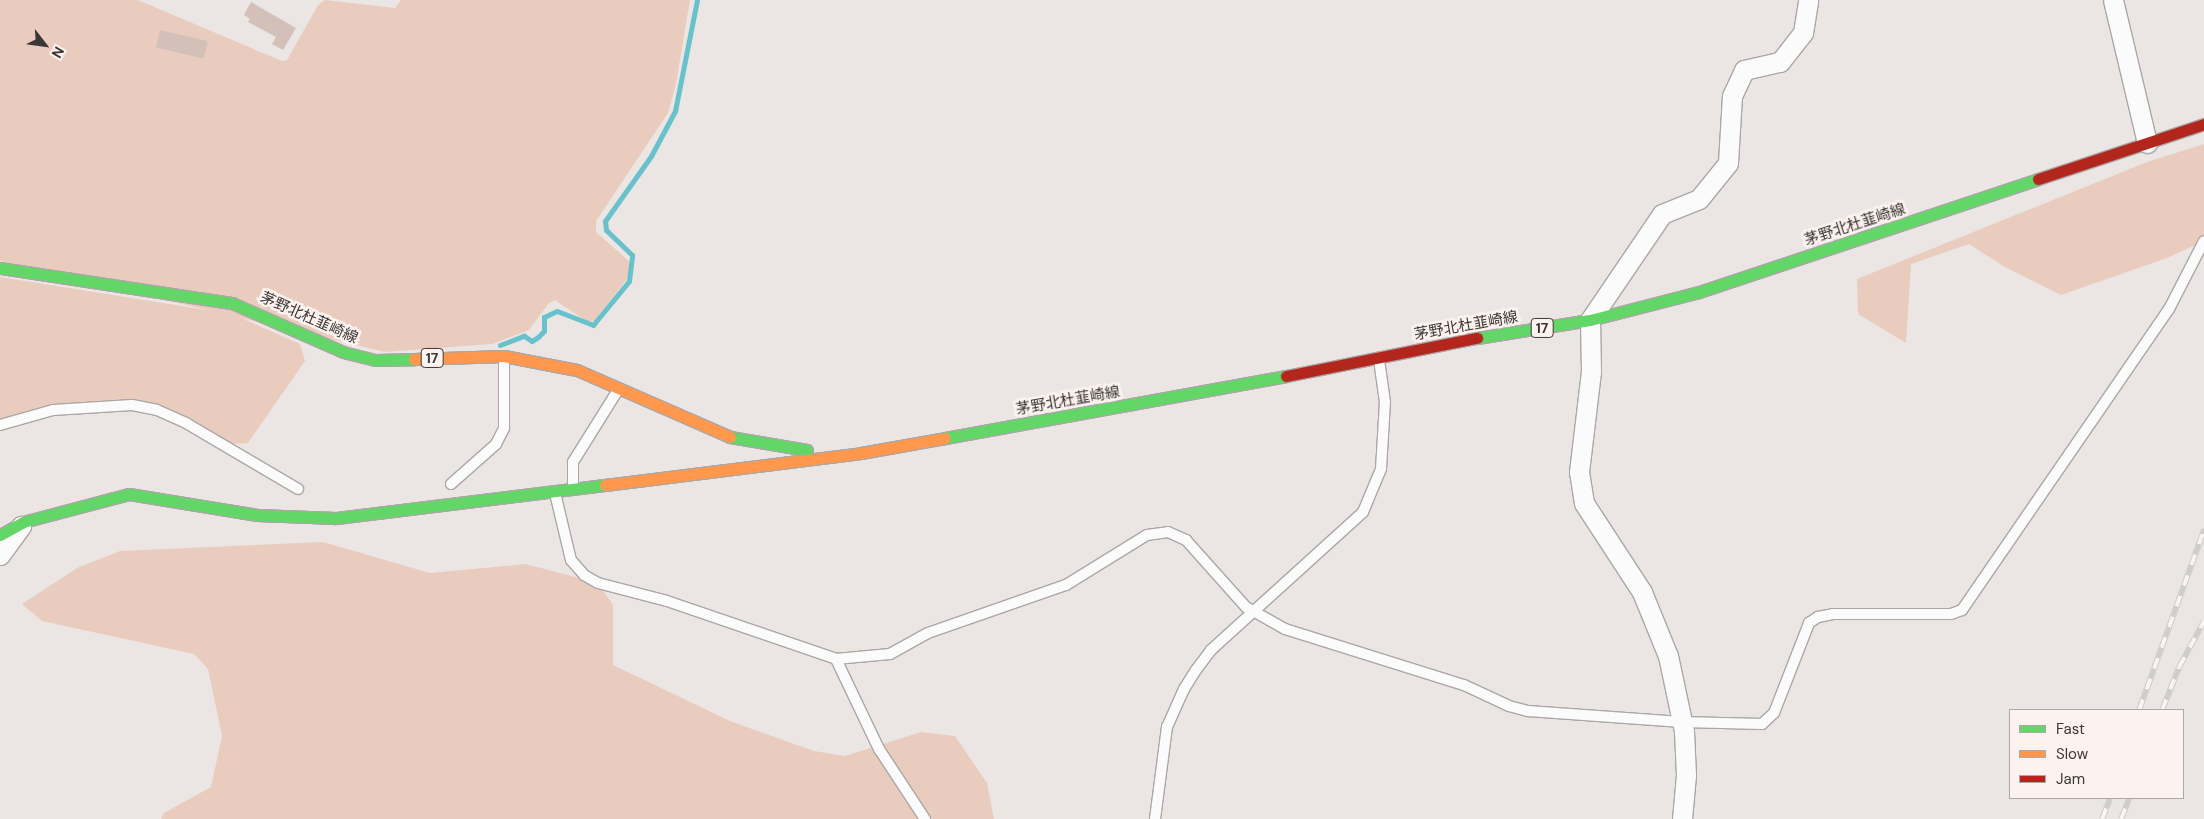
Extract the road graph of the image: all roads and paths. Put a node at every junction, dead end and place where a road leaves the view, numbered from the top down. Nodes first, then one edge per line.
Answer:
1 (1808, 0) edge
2 (2113, 0) edge
3 (2204, 124) edge
4 (2147, 143) junction
5 (2204, 241) edge
6 (0, 268) edge
7 (1590, 320) junction
8 (504, 356) junction
9 (1379, 358) junction
10 (619, 387) junction
11 (0, 425) edge
12 (861, 453) junction
13 (452, 484) dead end
14 (573, 487) junction
15 (298, 489) dead end
16 (554, 489) junction
17 (24, 522) junction
18 (0, 535) edge
19 (0, 556) edge
20 (1253, 612) junction
21 (836, 659) junction
22 (1682, 722) junction
23 (925, 819) edge
24 (1155, 819) edge
25 (1682, 819) edge

1 - 7 street
2 - 4 street
3 - 4 main road, 茅野北杜韮崎線 / 17
4 - 7 main road, 茅野北杜韮崎線 / 17
5 - 22 lane
6 - 8 main road, 茅野北杜韮崎線 / 17
7 - 9 main road, 茅野北杜韮崎線 / 17
7 - 22 street
8 - 10 main road, 茅野北杜韮崎線 / 17
8 - 13 lane
9 - 12 main road, 茅野北杜韮崎線 / 17
9 - 20 lane
10 - 12 main road, 茅野北杜韮崎線 / 17
10 - 14 lane
11 - 15 lane
12 - 14 main road, 茅野北杜韮崎線 / 17
14 - 16 main road, 茅野北杜韮崎線 / 17
16 - 17 main road, 茅野北杜韮崎線 / 17
16 - 21 lane
17 - 18 main road, 茅野北杜韮崎線 / 17
17 - 19 street
20 - 21 lane
20 - 22 lane
20 - 24 lane
21 - 23 lane
22 - 25 street

